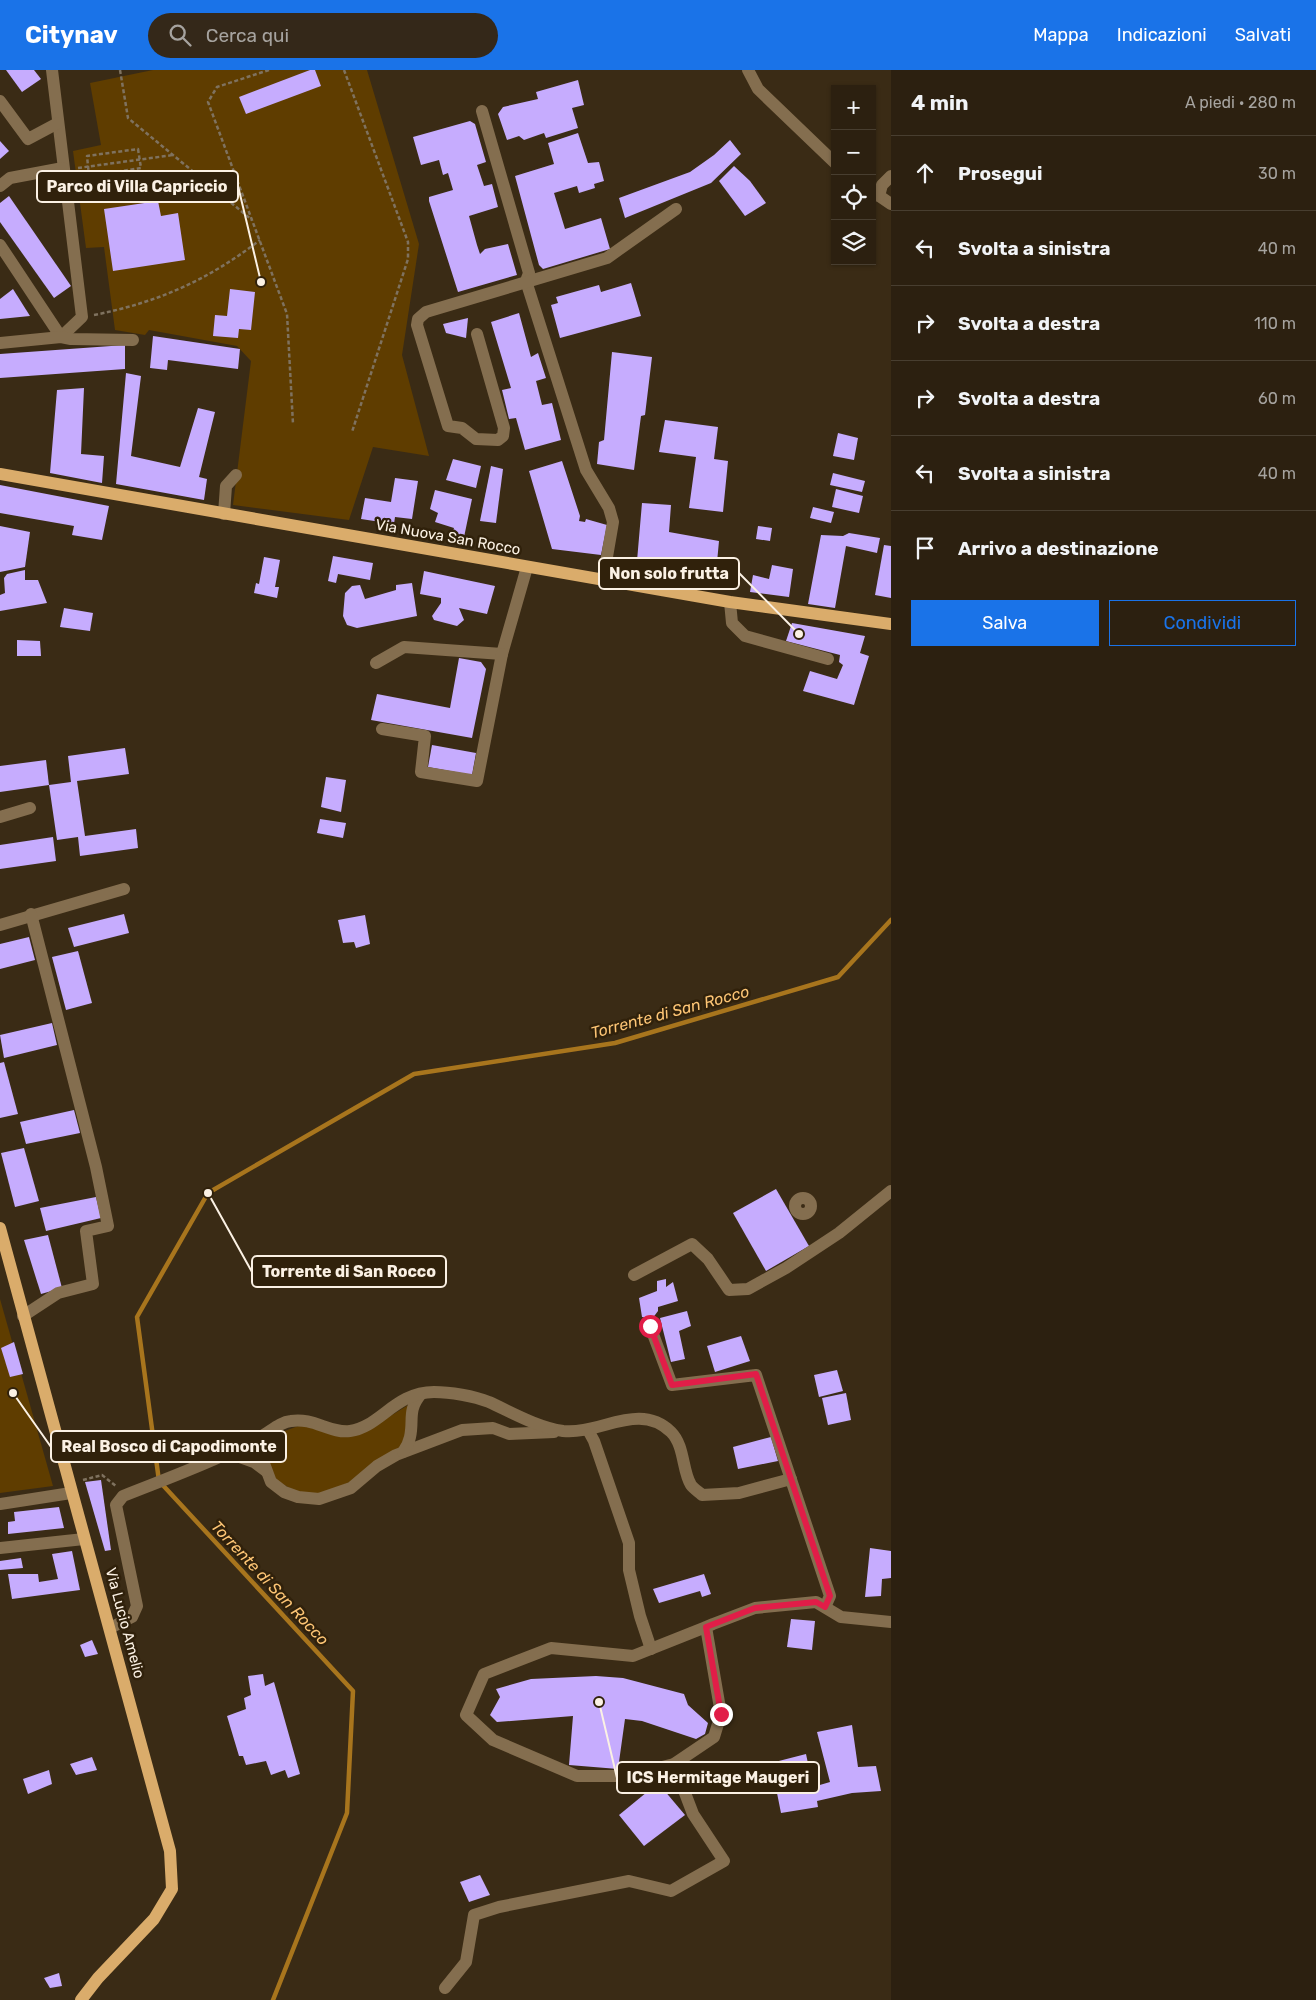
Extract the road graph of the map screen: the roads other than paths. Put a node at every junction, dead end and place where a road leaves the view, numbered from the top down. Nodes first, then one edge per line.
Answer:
1 (52, 70) edge
2 (748, 70) edge
3 (0, 101) edge
4 (482, 111) dead end
5 (58, 123) junction
6 (831, 160) edge
7 (69, 168) junction
8 (891, 176) edge
9 (0, 186) edge
10 (881, 194) edge
11 (891, 204) edge
12 (676, 209) dead end
13 (0, 246) edge
14 (526, 281) junction
15 (477, 334) dead end
16 (61, 337) junction
17 (133, 340) dead end
18 (0, 343) edge
19 (0, 474) edge
20 (236, 475) dead end
21 (224, 514) junction
22 (527, 567) junction
23 (603, 580) junction
24 (730, 602) junction
25 (891, 624) edge
26 (502, 654) junction
27 (828, 659) dead end
28 (376, 664) dead end
29 (382, 729) dead end
30 (30, 808) dead end
31 (0, 817) edge
32 (124, 889) dead end
33 (31, 914) junction
34 (0, 925) edge
35 (891, 1191) edge
36 (0, 1228) edge
37 (634, 1275) dead end
38 (23, 1316) junction
39 (650, 1326) dead end
40 (421, 1394) junction
41 (588, 1430) junction
42 (564, 1431) junction
43 (266, 1434) junction
44 (403, 1452) junction
45 (229, 1453) junction
46 (266, 1472) junction
47 (791, 1479) junction
48 (71, 1493) junction
49 (0, 1504) edge
50 (84, 1539) junction
51 (0, 1548) edge
52 (825, 1607) junction
53 (891, 1622) edge
54 (706, 1627) junction
55 (110, 1628) junction
56 (652, 1649) junction
57 (674, 1764) junction
58 (445, 1988) dead end
59 (81, 2000) edge

1 - 5 street
2 - 6 street
3 - 5 street
4 - 14 street
5 - 7 street
7 - 9 street
7 - 16 street
8 - 10 street
10 - 11 street
12 - 14 street
13 - 16 street
14 - 15 street
14 - 23 street
16 - 17 street
16 - 18 street
19 - 21 main road, Via Nuova San Rocco
20 - 21 street
21 - 22 main road, Via Nuova San Rocco
22 - 23 main road, Via Nuova San Rocco
22 - 26 street
23 - 24 main road, Via Nuova San Rocco
24 - 25 main road, Via Nuova San Rocco
24 - 27 street
26 - 28 street
26 - 29 street
30 - 31 street
32 - 33 street
33 - 34 street
33 - 38 street
35 - 37 street
36 - 38 main road, Via Lucio Amelio
38 - 48 main road, Via Lucio Amelio
39 - 47 street
40 - 42 street
40 - 43 street
40 - 44 street
41 - 42 street
41 - 47 street
41 - 56 street
42 - 44 street
43 - 45 street
43 - 46 street
44 - 46 street
45 - 46 street
45 - 55 street
47 - 52 street
48 - 49 street
48 - 50 main road, Via Lucio Amelio
50 - 51 street
50 - 55 main road, Via Lucio Amelio
52 - 53 street
52 - 54 street
54 - 56 street
54 - 57 street
55 - 59 main road, Via Lucio Amelio
56 - 57 street
57 - 58 street

